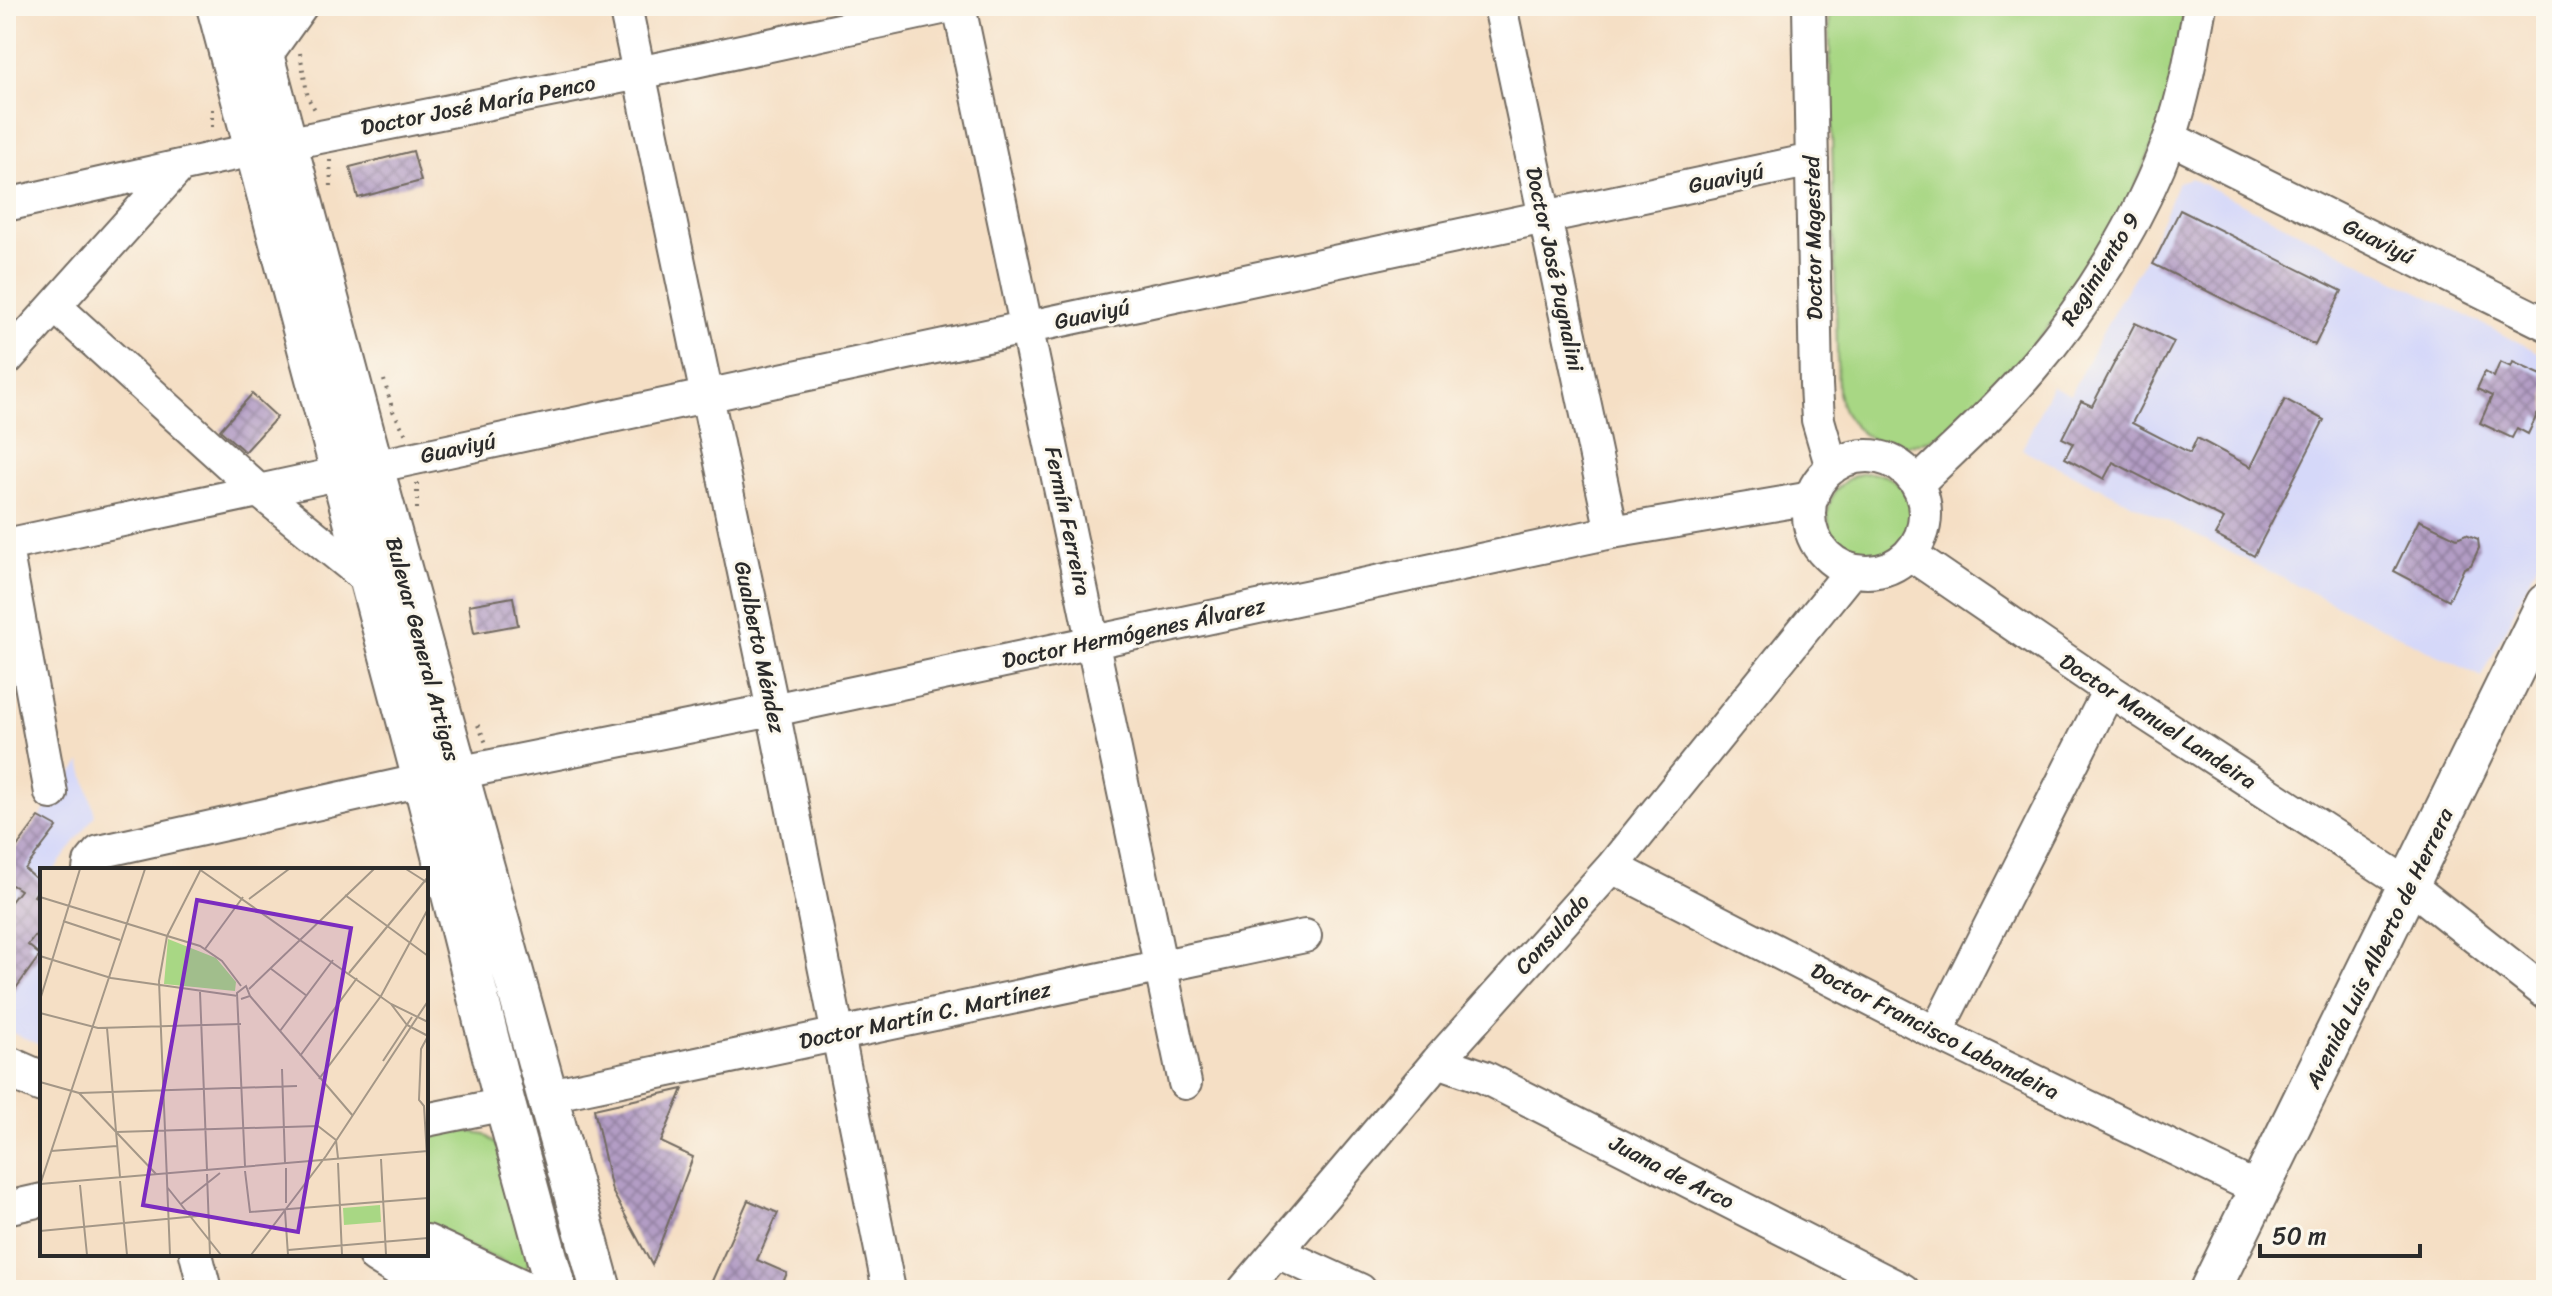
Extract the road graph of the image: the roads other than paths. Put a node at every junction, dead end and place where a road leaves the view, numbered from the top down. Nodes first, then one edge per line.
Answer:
1 (217, 6) edge
2 (250, 6) edge
3 (301, 6) edge
4 (625, 6) edge
5 (951, 6) edge
6 (959, 6) edge
7 (1500, 6) edge
8 (1809, 6) edge
9 (2200, 6) edge
10 (264, 58) junction
11 (639, 73) junction
12 (2170, 138) junction
13 (271, 147) junction
14 (1812, 160) junction
15 (179, 167) junction
16 (6, 205) edge
17 (1544, 217) junction
18 (56, 307) junction
19 (2546, 324) edge
20 (1027, 328) junction
21 (6, 360) edge
22 (707, 396) junction
23 (1832, 468) junction
24 (357, 470) junction
25 (1917, 484) junction
26 (259, 491) junction
27 (1812, 498) junction
28 (1612, 532) junction
29 (6, 546) edge
30 (1910, 554) junction
31 (1852, 570) junction
32 (371, 582) junction
33 (2546, 604) edge
34 (13, 619) edge
35 (1093, 641) junction
36 (2109, 690) junction
37 (773, 710) junction
38 (440, 776) junction
39 (51, 793) dead end
40 (94, 861) edge
41 (1612, 867) junction
42 (2409, 885) junction
43 (1305, 936) dead end
44 (1162, 966) junction
45 (2546, 993) edge
46 (839, 1032) junction
47 (1936, 1033) junction
48 (1438, 1061) junction
49 (6, 1066) edge
50 (40, 1081) edge
51 (1185, 1083) dead end
52 (545, 1096) junction
53 (505, 1104) junction
54 (428, 1120) edge
55 (2260, 1190) junction
56 (40, 1200) edge
57 (6, 1208) edge
58 (428, 1246) edge
59 (1277, 1252) junction
60 (196, 1256) edge
61 (381, 1256) edge
62 (205, 1290) edge
63 (437, 1290) edge
64 (522, 1290) edge
65 (556, 1290) edge
66 (576, 1290) edge
67 (601, 1290) edge
68 (889, 1290) edge
69 (1244, 1290) edge
70 (1360, 1290) edge
71 (1903, 1290) edge
72 (2210, 1290) edge

1 - 13 main road, Bulevar General Artigas
2 - 10 main road, Bulevar General Artigas
3 - 10 street
4 - 11 street, Gualberto Méndez
5 - 11 street, Doctor José María Penco
6 - 20 street, Fermín Ferreira
7 - 17 street, Doctor José Pugnalini
8 - 14 street, Doctor Magested
9 - 12 street, Regimiento 9
10 - 13 main road, Bulevar General Artigas
11 - 13 street, Doctor José María Penco
11 - 22 street, Gualberto Méndez
12 - 19 street, Guaviyú
12 - 25 street, Regimiento 9
13 - 15 street, Doctor José María Penco
13 - 24 main road, Bulevar General Artigas
14 - 17 street, Guaviyú
14 - 23 street, Doctor Magested
15 - 16 street, Doctor José María Penco
15 - 18 street
17 - 20 street, Guaviyú
17 - 28 street, Doctor José Pugnalini
18 - 21 street
18 - 26 street
20 - 22 street, Guaviyú
20 - 35 street, Fermín Ferreira
22 - 24 street, Guaviyú
22 - 37 street, Gualberto Méndez
23 - 25 street
23 - 27 street
24 - 26 street, Guaviyú
24 - 32 main road, Bulevar General Artigas
24 - 38 main road, Bulevar General Artigas
25 - 30 street
26 - 29 street, Guaviyú
26 - 32 street
27 - 28 street, Doctor Hermógenes Álvarez
27 - 31 street
28 - 35 street, Doctor Hermógenes Álvarez
29 - 34 street
30 - 31 street
30 - 36 street, Doctor Manuel Landeira
31 - 41 street, Consulado
32 - 38 main road, Bulevar General Artigas
33 - 42 main road, Avenida Luis Alberto de Herrera
34 - 39 street
35 - 37 street, Doctor Hermógenes Álvarez
35 - 44 street, Fermín Ferreira
36 - 42 street, Doctor Manuel Landeira
36 - 47 street
37 - 38 street, Doctor Hermógenes Álvarez
37 - 46 street, Gualberto Méndez
38 - 40 street, Doctor Hermógenes Álvarez
38 - 52 main road, Bulevar General Artigas
38 - 53 main road, Bulevar General Artigas
41 - 47 street, Doctor Francisco Labandeira
41 - 48 street, Consulado
42 - 45 street, Doctor Manuel Landeira
42 - 55 main road, Avenida Luis Alberto de Herrera
43 - 44 street, Doctor Martín C. Martínez
44 - 46 street, Doctor Martín C. Martínez
44 - 51 street, Fermín Ferreira
46 - 52 street, Doctor Martín C. Martínez
46 - 68 street, Gualberto Méndez
47 - 55 street, Doctor Francisco Labandeira
48 - 59 street, Consulado
48 - 71 street, Juana de Arco
49 - 50 main road
52 - 67 main road, Bulevar General Artigas
53 - 54 street
53 - 65 main road, Bulevar General Artigas
53 - 66 main road, Bulevar General Artigas
55 - 72 main road, Avenida Luis Alberto de Herrera
56 - 57 street
58 - 64 main road
59 - 69 street, Consulado
59 - 70 street
60 - 62 street
61 - 63 main road

